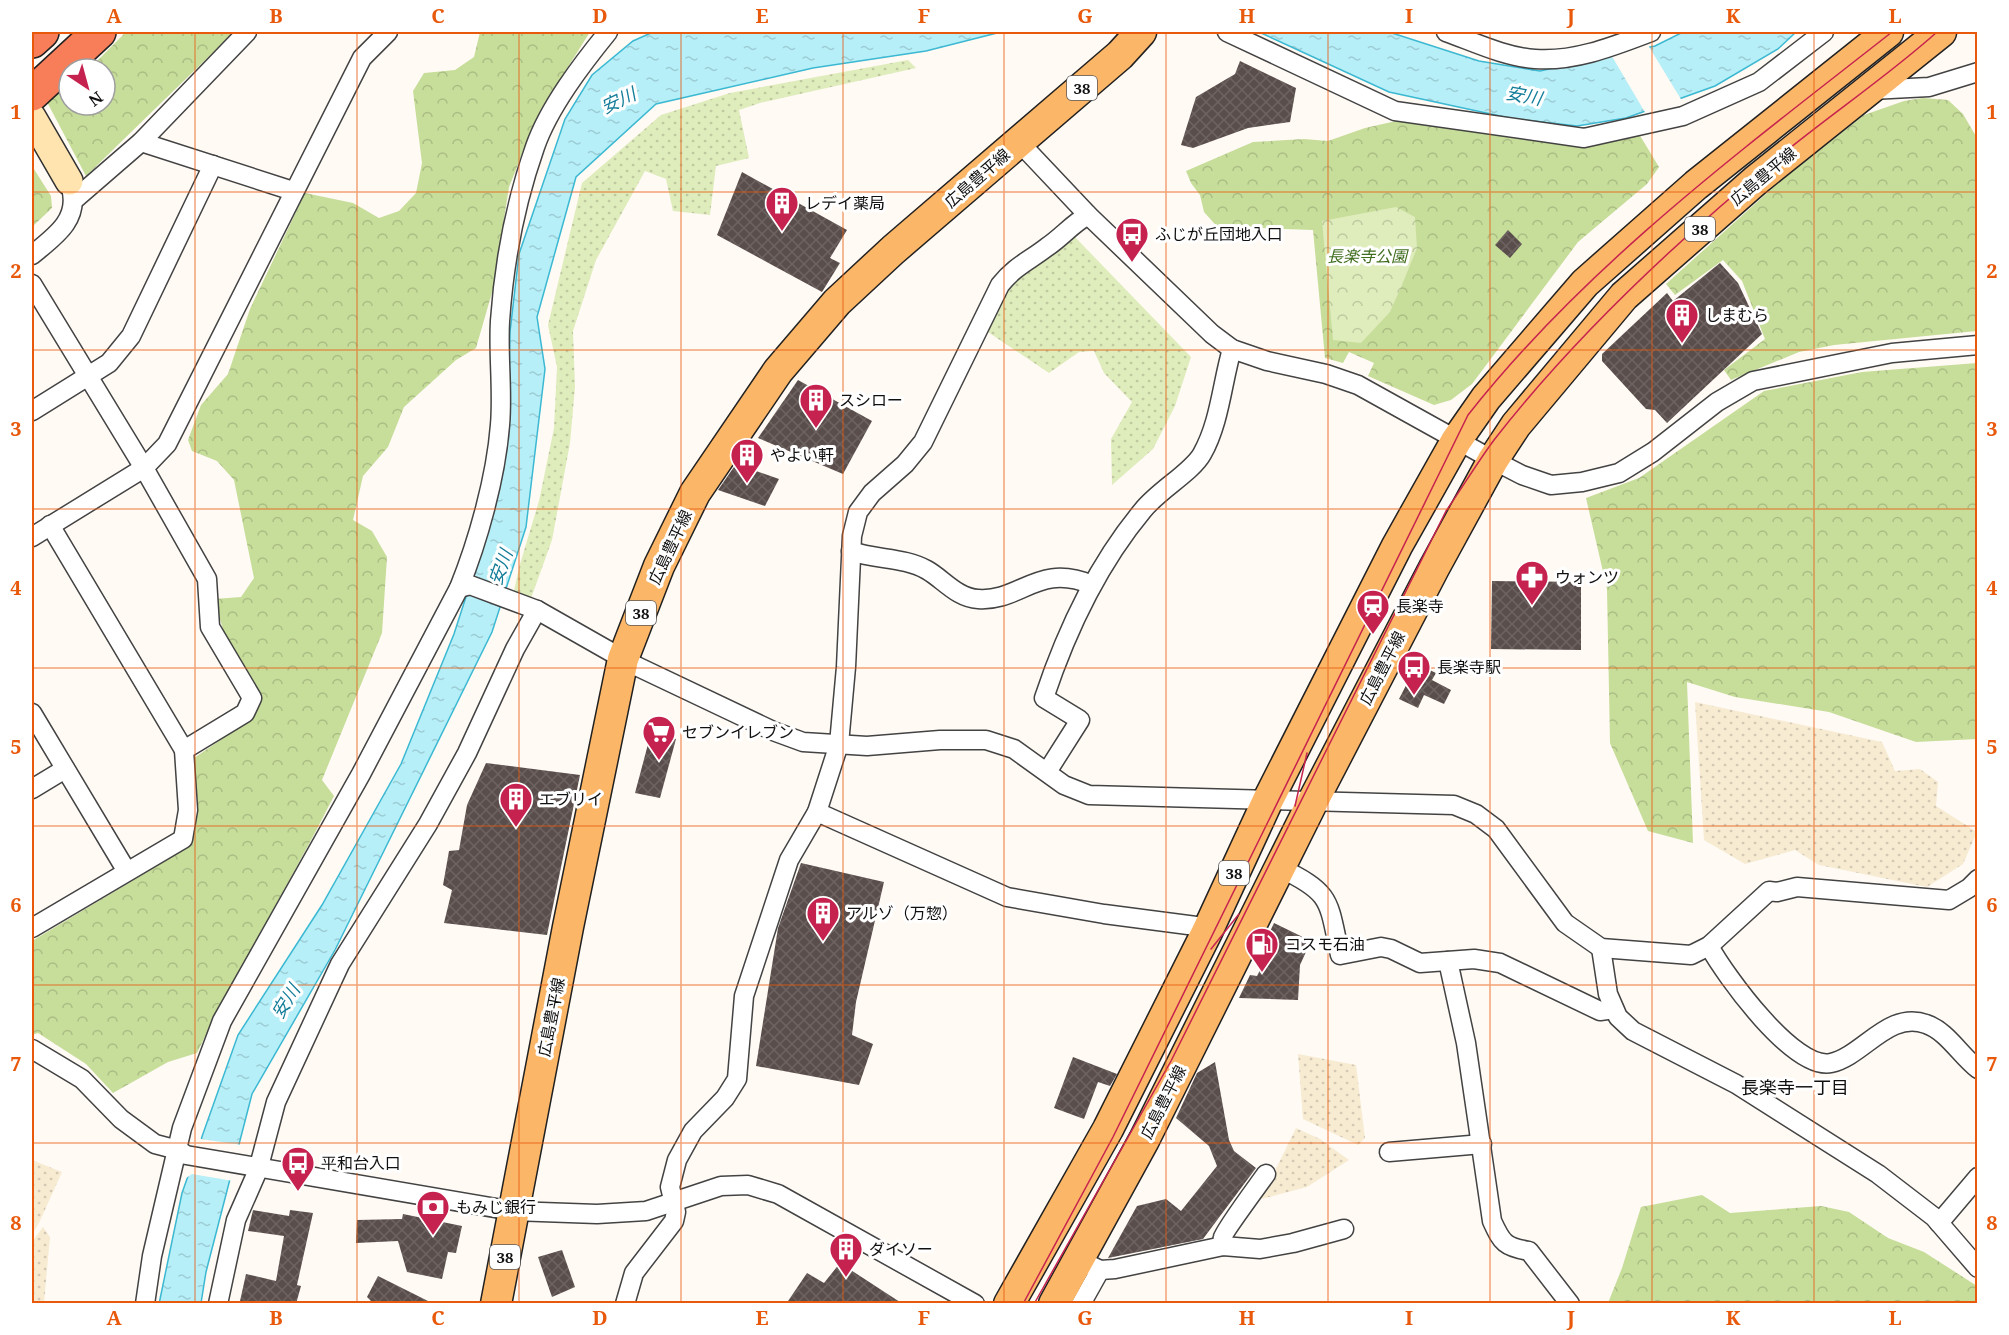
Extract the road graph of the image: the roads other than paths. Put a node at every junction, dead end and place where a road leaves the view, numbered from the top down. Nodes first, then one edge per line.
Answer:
1 (42, 32) edge
2 (99, 32) edge
3 (247, 32) edge
4 (388, 32) edge
5 (608, 32) edge
6 (1142, 32) edge
7 (1227, 32) edge
8 (1446, 32) edge
9 (1651, 32) edge
10 (1824, 32) edge
11 (1888, 32) edge
12 (1941, 32) edge
13 (32, 41) edge
14 (1977, 72) edge
15 (1866, 90) junction
16 (32, 94) edge
17 (32, 117) edge
18 (141, 142) junction
19 (1019, 142) junction
20 (213, 165) junction
21 (71, 190) junction
22 (293, 191) junction
23 (1088, 215) junction
24 (32, 255) edge
25 (32, 284) edge
26 (1977, 345) edge
27 (1232, 349) junction
28 (88, 376) junction
29 (32, 411) edge
30 (1456, 441) junction
31 (1492, 460) junction
32 (144, 468) junction
33 (50, 525) junction
34 (32, 537) edge
35 (851, 551) junction
36 (1092, 585) junction
37 (464, 586) junction
38 (533, 609) junction
39 (623, 659) junction
40 (32, 713) edge
41 (839, 744) junction
42 (184, 750) junction
43 (65, 768) junction
44 (1047, 772) junction
45 (32, 789) edge
46 (1268, 800) junction
47 (1313, 801) junction
48 (816, 812) junction
49 (1280, 868) junction
50 (126, 870) junction
51 (1977, 879) edge
52 (32, 928) edge
53 (1207, 932) junction
54 (1709, 946) junction
55 (1601, 948) junction
56 (1448, 961) junction
57 (1614, 1009) junction
58 (32, 1049) edge
59 (1977, 1069) edge
60 (1482, 1144) junction
61 (1389, 1152) dead end
62 (182, 1153) junction
63 (256, 1169) junction
64 (1266, 1174) dead end
65 (1977, 1177) edge
66 (674, 1203) junction
67 (513, 1211) junction
68 (1939, 1223) junction
69 (1344, 1228) dead end
70 (1223, 1246) junction
71 (1089, 1265) junction
72 (1977, 1268) edge
73 (145, 1304) edge
74 (218, 1304) edge
75 (496, 1304) edge
76 (625, 1304) edge
77 (975, 1304) edge
78 (1009, 1304) edge
79 (1054, 1304) edge
80 (1082, 1304) edge
81 (1570, 1304) edge

1 - 13 highway
2 - 16 highway
3 - 18 street
4 - 22 street
5 - 37 street
6 - 19 main road, 広島豊平線 / 38
7 - 10 street
8 - 9 street
11 - 30 main road, 広島豊平線 / 38
12 - 15 main road, 広島豊平線 / 38
14 - 15 street
15 - 31 main road, 広島豊平線 / 38
17 - 21 street
18 - 20 street
18 - 21 street
19 - 23 street
19 - 39 main road, 広島豊平線 / 38
20 - 22 street
20 - 28 street
21 - 24 street
22 - 32 street
23 - 27 street
23 - 35 street
25 - 28 street
26 - 31 street
27 - 30 street
27 - 36 street
28 - 29 street
28 - 32 street
30 - 31 street
30 - 46 main road, 広島豊平線 / 38
31 - 47 main road, 広島豊平線 / 38
32 - 33 street
32 - 42 street
33 - 34 street
33 - 42 street
35 - 36 street
35 - 41 street
36 - 44 street
37 - 38 street
37 - 62 street
38 - 39 street
38 - 63 street
39 - 41 street
39 - 67 main road, 広島豊平線 / 38
40 - 43 street
41 - 44 street
41 - 48 street
42 - 50 street
43 - 45 street
43 - 50 street
44 - 46 street
46 - 47 street
46 - 53 main road, 広島豊平線 / 38
47 - 49 main road, 広島豊平線 / 38
47 - 55 street
48 - 53 street
48 - 66 street
49 - 56 street
49 - 71 main road, 広島豊平線 / 38
50 - 52 street
51 - 54 street
53 - 78 main road, 広島豊平線 / 38
54 - 55 street
54 - 59 street
55 - 57 street
56 - 57 street
56 - 60 street
57 - 68 street
58 - 62 street
60 - 61 street
60 - 81 street
62 - 63 street
62 - 73 street
63 - 67 street
63 - 74 street
64 - 70 street
65 - 68 street
66 - 67 street
66 - 76 street
66 - 77 street
67 - 75 main road, 広島豊平線 / 38
68 - 72 street
69 - 70 street
70 - 71 street
71 - 79 main road, 広島豊平線 / 38
71 - 80 street

